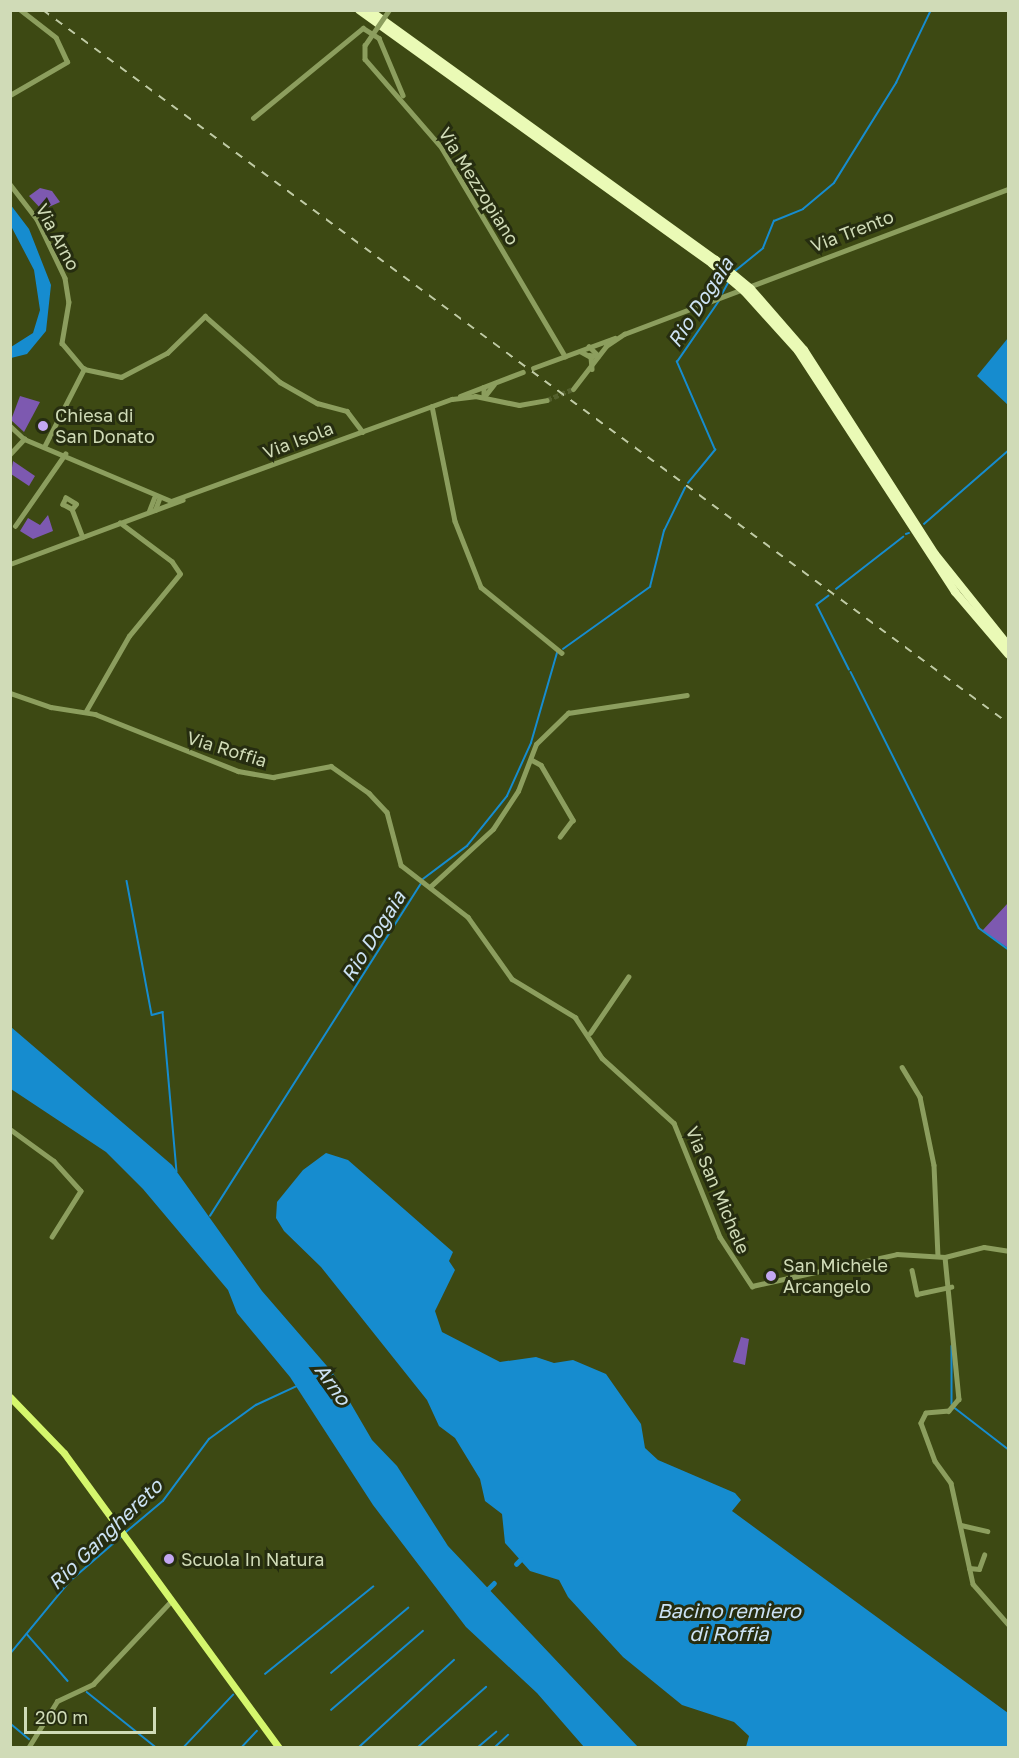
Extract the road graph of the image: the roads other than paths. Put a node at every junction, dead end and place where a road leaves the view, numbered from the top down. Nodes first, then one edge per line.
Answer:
1 (20, 10) edge
2 (359, 10) edge
3 (369, 10) edge
4 (389, 10) edge
5 (10, 95) edge
6 (408, 105) junction
7 (253, 118) dead end
8 (10, 184) edge
9 (1008, 189) edge
10 (714, 262) junction
11 (748, 290) junction
12 (624, 334) junction
13 (588, 351) junction
14 (565, 356) junction
15 (598, 356) junction
16 (534, 368) dead end
17 (84, 369) junction
18 (592, 369) junction
19 (523, 372) dead end
20 (488, 389) junction
21 (573, 389) tunnel mouth
22 (484, 397) junction
23 (452, 399) junction
24 (547, 400) tunnel mouth
25 (500, 401) junction
26 (432, 406) junction
27 (10, 426) edge
28 (363, 432) junction
29 (24, 439) junction
30 (44, 447) junction
31 (10, 454) edge
32 (65, 454) junction
33 (156, 499) junction
34 (184, 499) junction
35 (72, 509) dead end
36 (156, 510) junction
37 (148, 512) junction
38 (120, 524) junction
39 (15, 526) dead end
40 (82, 537) junction
41 (10, 564) edge
42 (1008, 645) edge
43 (562, 653) dead end
44 (1008, 654) edge
45 (10, 693) edge
46 (687, 695) dead end
47 (86, 711) junction
48 (532, 760) junction
49 (560, 837) dead end
50 (417, 877) joint
51 (431, 886) junction
52 (628, 977) dead end
53 (590, 1033) junction
54 (902, 1067) dead end
55 (10, 1129) edge
56 (52, 1237) dead end
57 (1008, 1251) edge
58 (938, 1256) junction
59 (945, 1257) junction
60 (912, 1270) dead end
61 (951, 1287) junction
62 (10, 1397) edge
63 (961, 1525) junction
64 (987, 1531) dead end
65 (984, 1555) dead end
66 (969, 1568) junction
67 (172, 1600) junction
68 (1008, 1624) edge
69 (28, 1748) edge
70 (279, 1748) edge

1 - 5 street
2 - 10 highway
3 - 10 highway
4 - 6 street, Via Mezzopiano, bridge
6 - 7 street
6 - 14 street, Via Mezzopiano
8 - 17 street, Via Arno
9 - 12 street, Via Trento
10 - 11 highway, bridge
11 - 42 highway
11 - 44 highway
12 - 13 street
12 - 15 street
13 - 14 street
13 - 15 street
13 - 15 street
13 - 18 street
14 - 16 street
15 - 18 street
17 - 28 street
17 - 30 street
18 - 21 street
19 - 20 street, Via Isola
20 - 22 street
20 - 22 street, Via Isola
20 - 23 street, Via Isola
20 - 25 street
22 - 23 street, Via Isola
22 - 25 street, Via Isola
23 - 26 street, Via Isola
24 - 25 street, Via Isola
26 - 28 street, Via Isola
26 - 43 street
27 - 29 street
28 - 34 street, Via Isola
29 - 30 street
29 - 31 street
30 - 32 street
32 - 33 street
32 - 39 street
33 - 34 street
33 - 36 street
33 - 37 street
34 - 36 street, Via Isola
35 - 40 street
36 - 37 street, Via Isola
37 - 38 street, Via Isola
38 - 40 street, Via Isola
38 - 47 street
40 - 41 street, Via Isola
45 - 47 street, Via Roffia
46 - 48 street
47 - 50 street, Via Roffia
48 - 49 street
48 - 51 street
50 - 51 street, Via San Michele
51 - 53 street, Via San Michele
52 - 53 street
53 - 58 street, Via San Michele
54 - 58 street
55 - 56 street
57 - 59 street
58 - 59 street
59 - 61 street
60 - 61 street
61 - 63 street
62 - 67 main road
63 - 64 street
63 - 66 street
65 - 66 street
66 - 68 street
67 - 69 street
67 - 70 main road

